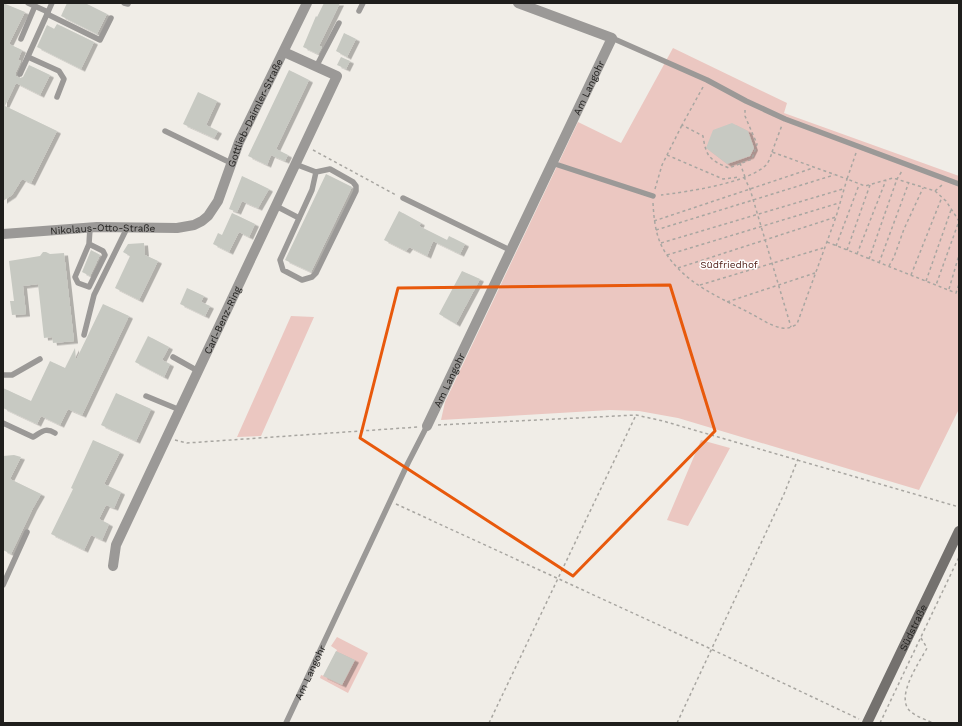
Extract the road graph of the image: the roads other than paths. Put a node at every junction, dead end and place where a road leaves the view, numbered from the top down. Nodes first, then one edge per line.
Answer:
1 (28, 3) edge
2 (52, 3) edge
3 (307, 3) edge
4 (363, 3) edge
5 (518, 3) edge
6 (34, 6) junction
7 (359, 11) dead end
8 (48, 13) junction
9 (111, 18) dead end
10 (338, 23) dead end
11 (612, 38) junction
12 (21, 39) dead end
13 (284, 52) junction
14 (28, 57) junction
15 (316, 67) junction
16 (20, 74) dead end
17 (57, 97) dead end
18 (165, 132) dead end
19 (231, 163) junction
20 (552, 163) junction
21 (295, 164) junction
22 (316, 172) junction
23 (959, 184) edge
24 (653, 196) road end
25 (403, 198) road end
26 (276, 206) junction
27 (299, 218) junction
28 (202, 221) joint
29 (90, 228) junction
30 (127, 228) junction
31 (3, 234) edge
32 (90, 244) junction
33 (510, 250) junction
34 (84, 335) dead end
35 (173, 357) dead end
36 (40, 359) dead end
37 (198, 370) junction
38 (3, 375) edge
39 (146, 396) dead end
40 (180, 410) junction
41 (3, 423) edge
42 (427, 426) joint
43 (55, 433) dead end
44 (959, 531) edge
45 (27, 532) dead end
46 (113, 566) dead end
47 (3, 585) edge
48 (864, 721) edge
49 (286, 723) edge

1 - 6 lane
2 - 8 lane
3 - 13 street, Gottlieb-Daimler-Straße
4 - 7 lane
5 - 11 street
6 - 8 lane
6 - 12 lane
8 - 9 lane
8 - 14 lane
10 - 15 lane
11 - 20 street, Am Langohr
11 - 23 lane
13 - 15 street
13 - 19 street, Gottlieb-Daimler-Straße
14 - 16 lane
14 - 17 lane
15 - 21 street, Carl-Benz-Ring
18 - 19 lane
19 - 28 street, Gottlieb-Daimler-Straße
20 - 24 lane
20 - 33 street, Am Langohr
21 - 22 lane
21 - 26 street, Carl-Benz-Ring
22 - 27 lane
22 - 27 lane
25 - 33 lane
26 - 27 lane
26 - 37 street, Carl-Benz-Ring
28 - 30 street, Nikolaus-Otto-Straße
29 - 30 street, Nikolaus-Otto-Straße
29 - 31 street, Nikolaus-Otto-Straße
29 - 32 lane
30 - 34 lane
32 - 32 lane
33 - 42 street, Am Langohr
35 - 37 lane
36 - 38 lane
37 - 40 street, Carl-Benz-Ring
39 - 40 lane
40 - 46 street, Carl-Benz-Ring
41 - 43 lane
42 - 49 lane, Am Langohr
44 - 48 street, Südstraße
45 - 47 lane

